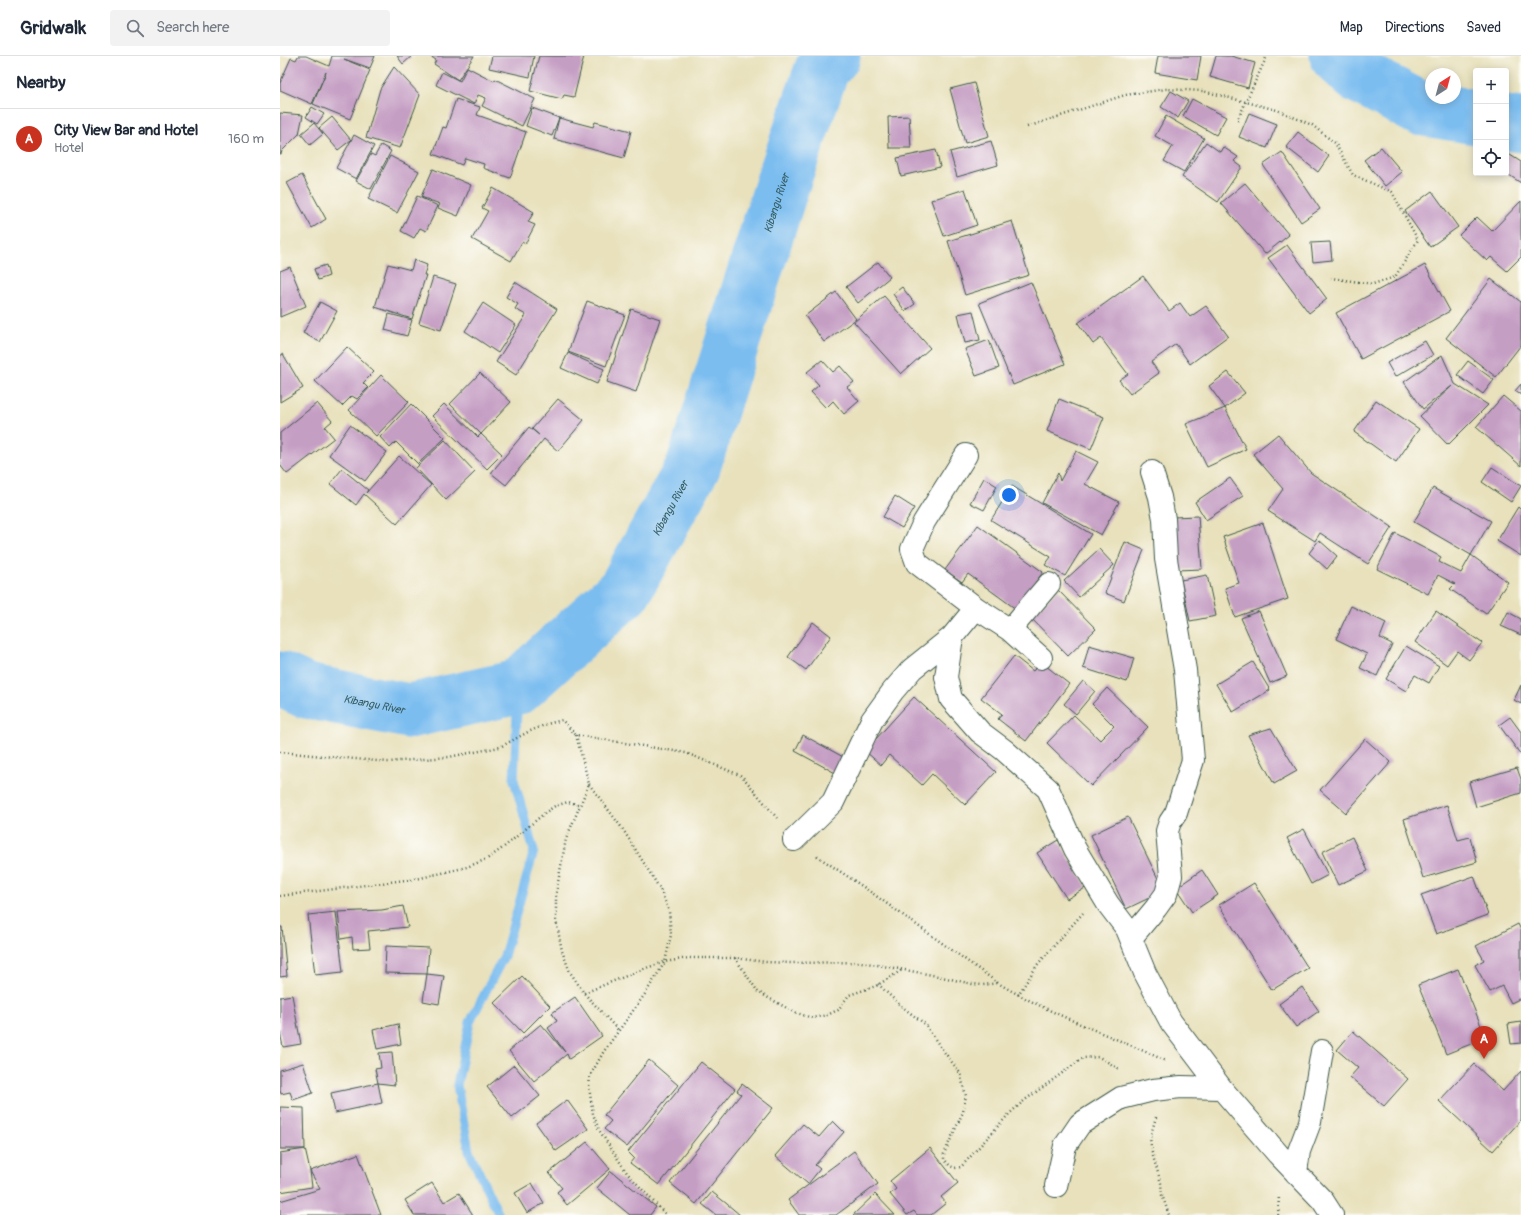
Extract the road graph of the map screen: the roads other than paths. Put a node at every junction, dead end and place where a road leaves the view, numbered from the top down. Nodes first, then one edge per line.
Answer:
1 (966, 455) dead end
2 (1152, 472) dead end
3 (1049, 584) dead end
4 (976, 608) junction
5 (1010, 630) junction
6 (952, 637) junction
7 (1041, 658) dead end
8 (794, 840) road end
9 (1131, 938) junction
10 (1322, 1050) dead end
11 (1221, 1088) junction
12 (1296, 1173) junction
13 (1056, 1186) dead end
14 (1332, 1215) edge

1 - 4 street
2 - 9 street
3 - 5 street
4 - 5 street
4 - 6 street
5 - 7 street
6 - 8 street
6 - 9 street
9 - 11 street
10 - 12 street
11 - 12 street
11 - 13 street
12 - 14 street

